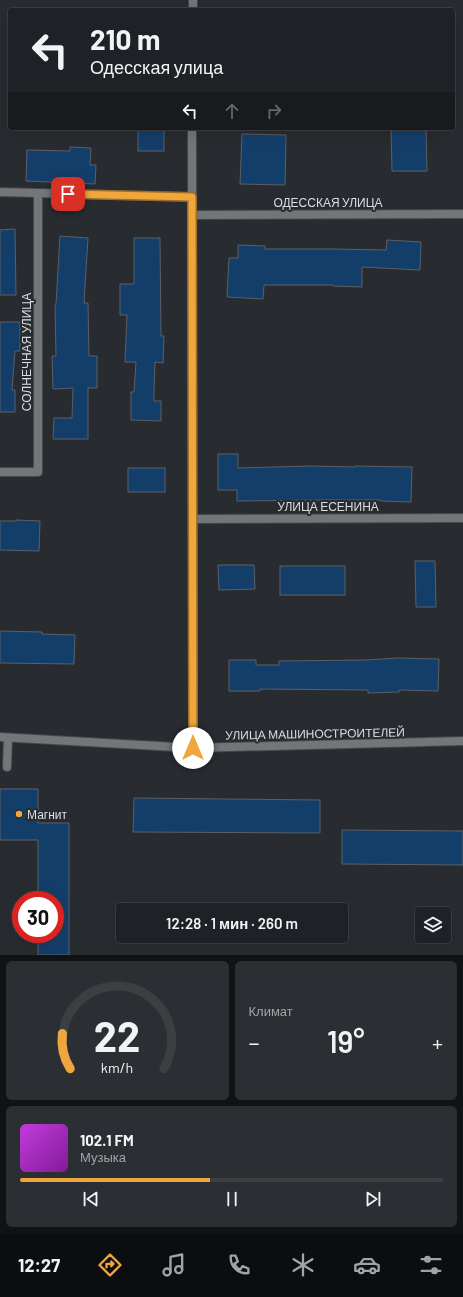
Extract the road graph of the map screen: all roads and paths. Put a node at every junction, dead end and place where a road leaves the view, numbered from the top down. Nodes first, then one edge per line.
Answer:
1 (192, 130) edge
2 (0, 192) edge
3 (38, 193) junction
4 (192, 197) junction
5 (463, 214) edge
6 (192, 215) junction
7 (0, 472) edge
8 (463, 518) edge
9 (193, 519) junction
10 (4, 738) edge
11 (463, 741) edge
12 (193, 748) junction
13 (8, 767) dead end

1 - 4 street
2 - 3 street
3 - 4 street
3 - 7 street, СОЛНЕЧНАЯ УЛИЦА
4 - 6 street
5 - 6 street, ОДЕССКАЯ УЛИЦА
6 - 9 street
8 - 9 street, УЛИЦА ЕСЕНИНА
9 - 12 street
10 - 12 street, УЛИЦА МАШИНОСТРОИТЕЛЕЙ
10 - 13 street
11 - 12 street, УЛИЦА МАШИНОСТРОИТЕЛЕЙ

